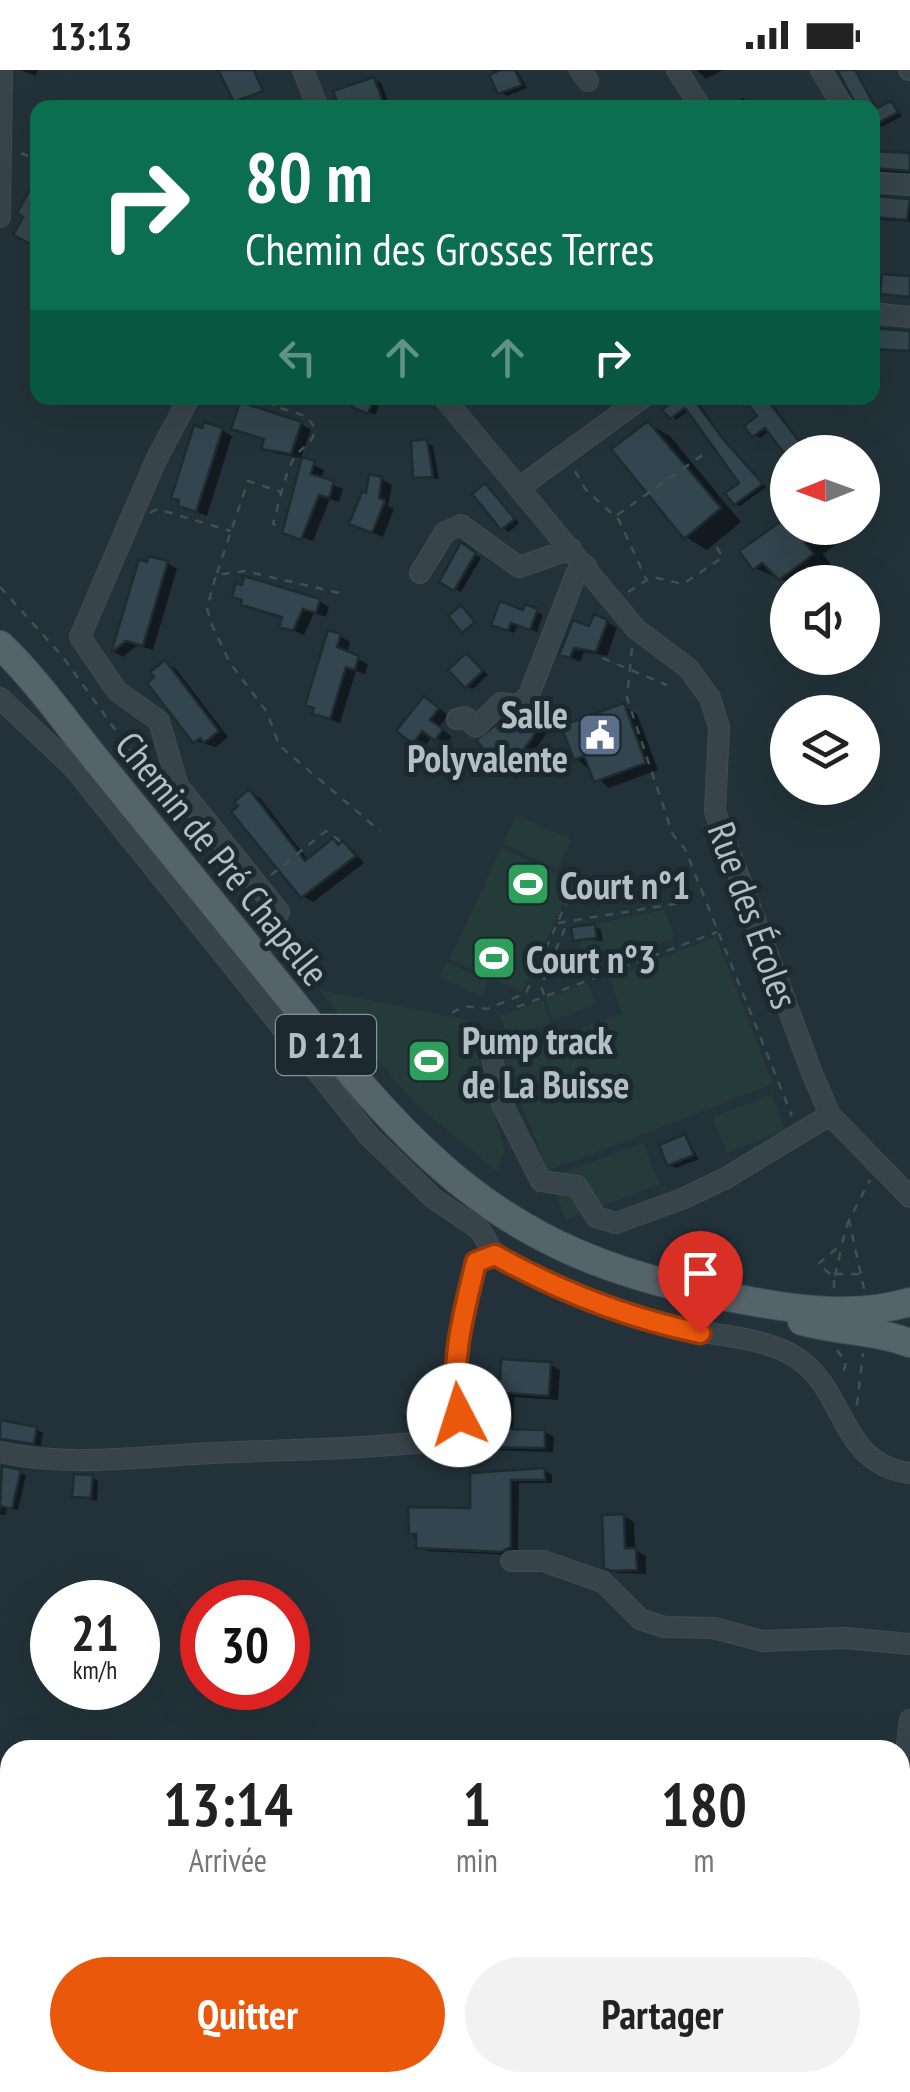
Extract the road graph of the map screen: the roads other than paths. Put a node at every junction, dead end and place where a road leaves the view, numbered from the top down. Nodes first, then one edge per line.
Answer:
1 (2, 70) edge
2 (303, 70) edge
3 (677, 70) edge
4 (821, 70) edge
5 (315, 100) edge
6 (696, 100) edge
7 (839, 100) edge
8 (880, 183) edge
9 (910, 185) edge
10 (0, 217) edge
11 (880, 315) edge
12 (910, 317) edge
13 (186, 405) edge
14 (450, 405) edge
15 (632, 405) edge
16 (520, 487) junction
17 (571, 549) junction
18 (586, 566) junction
19 (420, 573) dead end
20 (0, 645) edge
21 (0, 698) edge
22 (456, 718) dead end
23 (278, 912) dead end
24 (490, 1049) dead end
25 (824, 1119) junction
26 (910, 1197) edge
27 (495, 1255) junction
28 (755, 1302) junction
29 (910, 1302) edge
30 (910, 1314) edge
31 (910, 1334) edge
32 (910, 1343) edge
33 (0, 1452) edge
34 (910, 1473) edge
35 (511, 1561) dead end
36 (910, 1644) edge

1 - 10 street
2 - 5 street
3 - 6 street
4 - 7 street
8 - 9 street
11 - 12 street
13 - 23 street
14 - 16 street, Rue des Écoles
15 - 16 street
16 - 17 street, Rue des Écoles
17 - 18 street, Rue des Écoles
17 - 19 street
18 - 22 street
18 - 25 street, Rue des Écoles
20 - 28 main road, Chemin de Pré Chapelle / D 121
21 - 27 street
24 - 25 street
25 - 26 street, Rue des Écoles
27 - 33 street
27 - 34 street
28 - 29 main road, Chemin de Pré Chapelle / D 121
28 - 32 main road, Chemin de Pré Chapelle / D 121
30 - 31 main road
35 - 36 street

